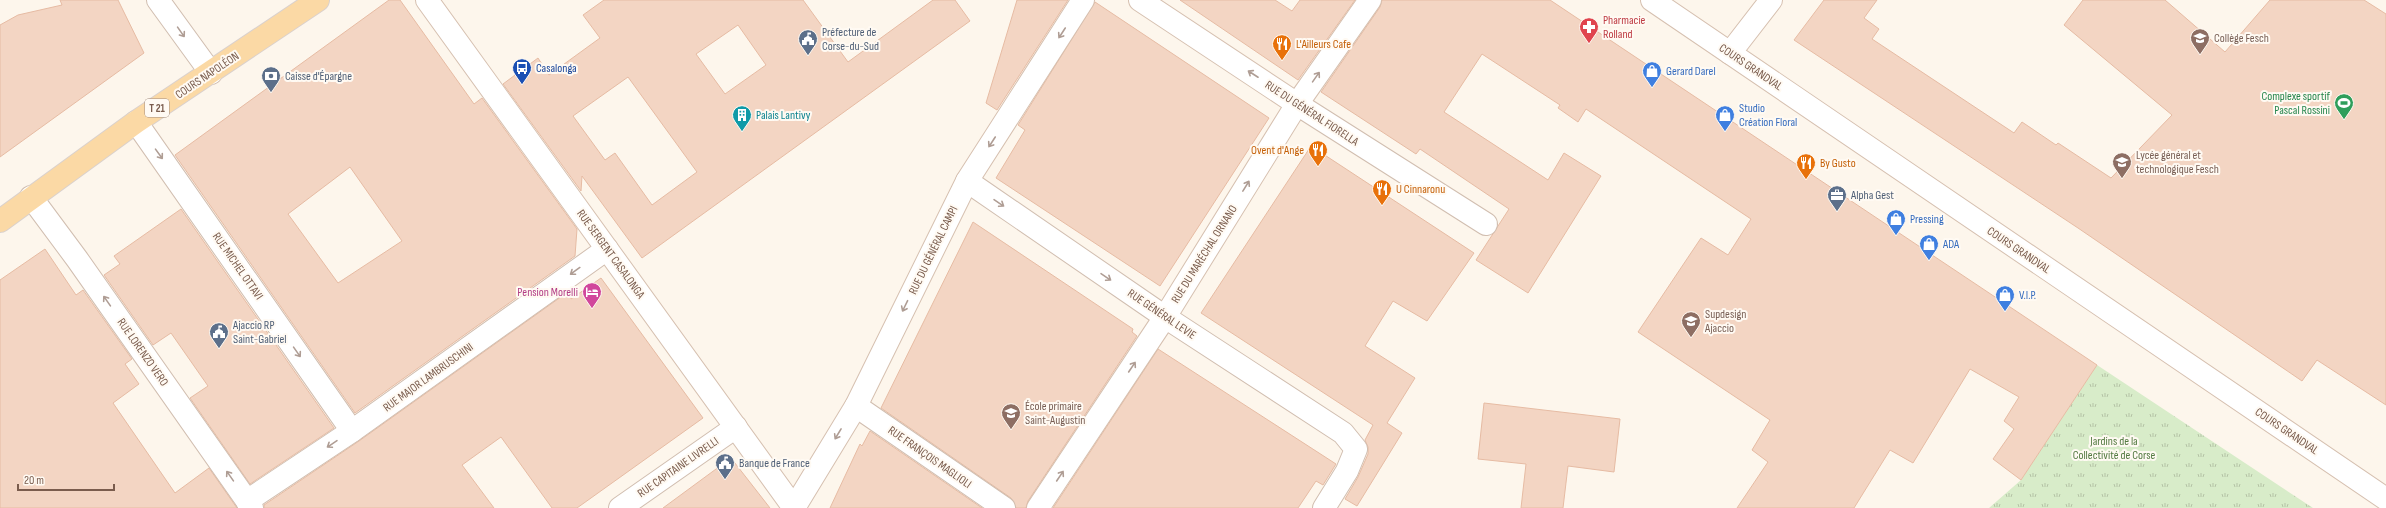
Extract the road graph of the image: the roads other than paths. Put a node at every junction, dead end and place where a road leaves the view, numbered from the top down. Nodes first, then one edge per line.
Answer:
1 (158, 0) edge
2 (318, 0) edge
3 (427, 0) edge
4 (1083, 0) edge
5 (1140, 0) edge
6 (1370, 0) edge
7 (1652, 0) edge
8 (1771, 0) edge
9 (1730, 53) junction
10 (211, 73) junction
11 (1297, 104) junction
12 (136, 122) junction
13 (967, 181) junction
14 (31, 197) junction
15 (0, 221) edge
16 (1486, 224) dead end
17 (607, 249) junction
18 (1165, 317) junction
19 (856, 406) junction
20 (736, 427) junction
21 (352, 431) junction
22 (2386, 499) edge
23 (250, 505) edge
24 (620, 508) edge
25 (794, 508) edge
26 (1004, 508) edge
27 (1038, 508) edge
28 (1324, 508) edge

1 -> 10 street
2 - 10 main road, COURS NAPOLÉON / T 21
3 - 17 street, RUE SERGENT CASALONGA
4 -> 13 street, RUE DU GÉNÉRAL CAMPI
11 -> 5 street, RUE DU GÉNÉRAL FIORELLA
11 -> 6 street, RUE DU MARÉCHAL ORNANO
7 - 9 street, COURS GRANDVAL
8 - 9 street
9 - 22 street, COURS GRANDVAL
10 - 12 main road, COURS NAPOLÉON / T 21
11 - 16 street, RUE DU GÉNÉRAL FIORELLA
18 -> 11 street, RUE DU MARÉCHAL ORNANO
12 - 14 main road, COURS NAPOLÉON / T 21
12 -> 21 street, RUE MICHEL OTTAVI
13 -> 18 street, RUE GÉNÉRAL LEVIE
13 -> 19 street, RUE DU GÉNÉRAL CAMPI
14 - 15 main road, COURS NAPOLÉON / T 21
23 -> 14 street, RUE LORENZO VERO
17 - 20 street, RUE SERGENT CASALONGA
17 -> 21 street, RUE MAJOR LAMBRUSCHINI
27 -> 18 street, RUE DU MARÉCHAL ORNANO
18 - 28 street, RUE GÉNÉRAL LEVIE
19 -> 25 street, RUE DU GÉNÉRAL CAMPI
19 - 26 street, RUE FRANÇOIS MAGLIOLI
20 - 24 street, RUE CAPITAINE LIVRELLI
20 - 25 street, RUE SERGENT CASALONGA
21 -> 23 street, RUE MAJOR LAMBRUSCHINI

